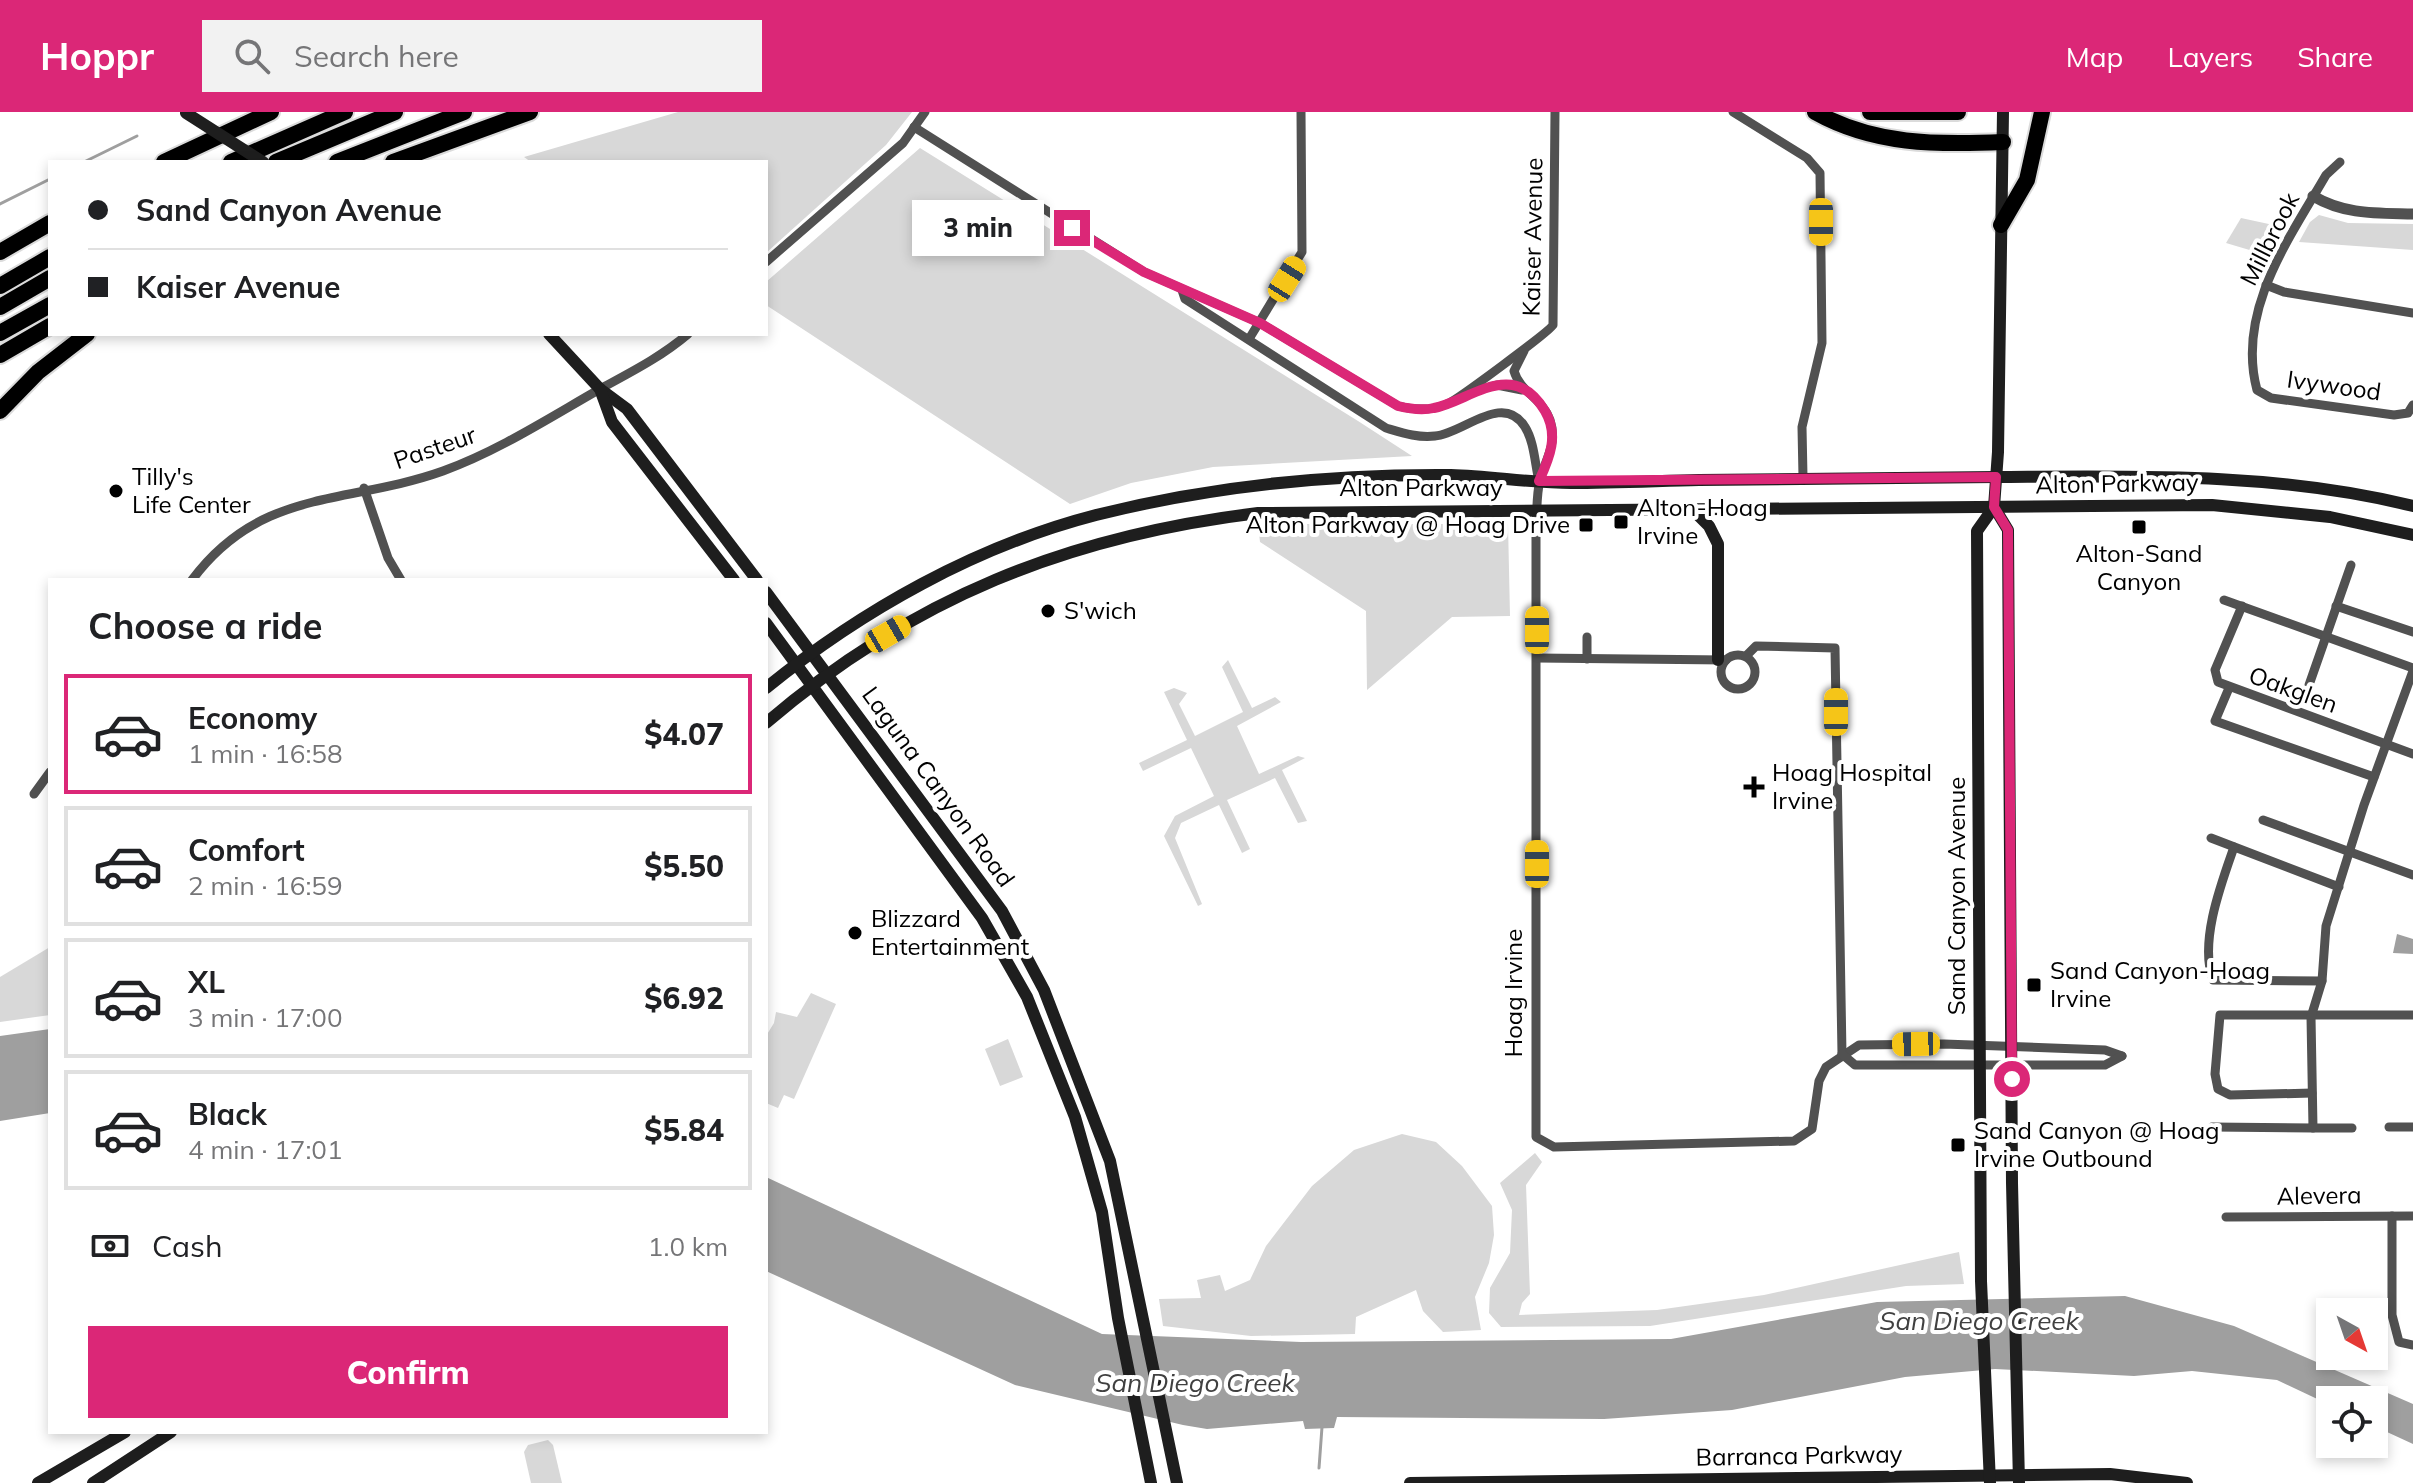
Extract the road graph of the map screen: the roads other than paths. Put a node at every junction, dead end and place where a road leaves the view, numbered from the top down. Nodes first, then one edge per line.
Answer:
1 (185, 112) edge
2 (271, 112) edge
3 (345, 112) edge
4 (395, 112) edge
5 (464, 112) edge
6 (530, 112) edge
7 (925, 112) edge
8 (1301, 112) edge
9 (1555, 112) edge
10 (1733, 112) edge
11 (1815, 112) edge
12 (1870, 112) edge
13 (1958, 112) edge
14 (2003, 112) edge
15 (2042, 112) edge
16 (914, 127) junction
17 (2003, 142) junction
18 (168, 160) edge
19 (236, 160) edge
20 (260, 160) edge
21 (281, 160) edge
22 (342, 160) edge
23 (398, 160) edge
24 (2340, 162) dead end
25 (2313, 196) junction
26 (2413, 214) edge
27 (48, 223) edge
28 (48, 223) edge
29 (2001, 225) junction
30 (0, 243) edge
31 (0, 252) edge
32 (48, 258) edge
33 (768, 260) edge
34 (48, 279) edge
35 (2266, 285) junction
36 (0, 286) edge
37 (1182, 290) junction
38 (48, 306) edge
39 (0, 307) edge
40 (2413, 313) edge
41 (1260, 323) junction
42 (48, 327) edge
43 (0, 333) edge
44 (85, 336) edge
45 (551, 336) edge
46 (685, 336) edge
47 (1249, 339) junction
48 (1524, 351) junction
49 (0, 355) edge
50 (600, 389) junction
51 (2257, 390) joint
52 (1527, 392) junction
53 (1460, 396) junction
54 (2410, 409) edge
55 (0, 412) edge
56 (1803, 477) junction
57 (1996, 477) junction
58 (1539, 481) junction
59 (364, 488) junction
60 (2413, 506) edge
61 (1994, 507) junction
62 (1691, 508) junction
63 (1537, 509) junction
64 (2413, 535) edge
65 (2351, 565) dead end
66 (194, 578) edge
67 (400, 578) edge
68 (732, 578) edge
69 (755, 578) edge
70 (768, 595) edge
71 (2224, 600) dead end
72 (2242, 606) junction
73 (2336, 606) junction
74 (768, 626) edge
75 (2413, 632) edge
76 (2325, 635) junction
77 (1587, 637) dead end
78 (811, 654) junction
79 (1746, 656) junction
80 (1537, 658) junction
81 (1587, 659) junction
82 (1722, 660) junction
83 (797, 665) junction
84 (2413, 669) edge
85 (828, 675) junction
86 (2309, 685) dead end
87 (812, 686) junction
88 (768, 687) edge
89 (2229, 688) junction
90 (768, 721) edge
91 (2386, 745) junction
92 (2413, 754) edge
93 (48, 775) edge
94 (2374, 777) junction
95 (34, 794) dead end
96 (2263, 820) dead end
97 (2211, 838) dead end
98 (2234, 847) junction
99 (2349, 852) junction
100 (2413, 875) edge
101 (2339, 887) junction
102 (2322, 981) junction
103 (2413, 1015) edge
104 (2311, 1017) junction
105 (1980, 1047) junction
106 (2013, 1048) junction
107 (1842, 1054) junction
108 (1981, 1064) junction
109 (2012, 1065) junction
110 (2312, 1093) junction
111 (2212, 1127) dead end
112 (2389, 1127) dead end
113 (2413, 1127) edge
114 (2313, 1128) junction
115 (2352, 1128) dead end
116 (2392, 1216) junction
117 (2413, 1216) edge
118 (2226, 1217) dead end
119 (2413, 1345) edge
120 (122, 1434) edge
121 (168, 1434) edge
122 (1990, 1479) edge
123 (2019, 1479) edge
124 (38, 1483) edge
125 (93, 1483) edge
126 (1151, 1483) edge
127 (1177, 1483) edge
128 (1410, 1483) edge
129 (2187, 1483) edge

1 - 20 main road, bridge
2 - 18 highway
3 - 19 highway
4 - 21 highway
5 - 22 highway
6 - 23 highway
7 - 16 street
8 - 41 street
9 - 48 street, Kaiser Avenue
10 - 56 street
11 - 17 highway
12 - 13 highway
14 - 17 main road, Sand Canyon Avenue
15 - 29 highway
16 - 33 street
16 - 37 street
17 - 29 main road, Sand Canyon Avenue
24 - 25 street, Millbrook
25 - 26 street
25 - 35 street, Millbrook
27 - 30 highway
28 - 31 highway
29 - 57 main road, Sand Canyon Avenue
32 - 36 highway
34 - 39 highway
35 - 40 street
35 - 51 street, Millbrook
37 - 41 street, Kaiser Avenue
37 - 47 street
38 - 43 highway
41 - 47 street
41 - 53 street, Kaiser Avenue
42 - 49 highway
44 - 55 highway
45 - 50 main road
46 - 50 street, Pasteur
47 - 58 street
48 - 52 street, Kaiser Avenue
48 - 53 street, Kaiser Avenue
50 - 59 street, Pasteur
50 - 68 main road
50 - 69 main road
51 - 54 street, Ivywood
52 - 53 street, Kaiser Avenue
52 - 58 street, Kaiser Avenue
56 - 57 main road, Alton Parkway
56 - 58 main road, Alton Parkway
57 - 60 main road, Alton Parkway
57 - 61 main road, Sand Canyon Avenue
58 - 63 street, Hoag Irvine
58 - 78 main road, Alton Parkway
59 - 66 street, Pasteur
59 - 67 street
61 - 62 main road, Alton Parkway
61 - 64 main road, Alton Parkway
61 - 105 main road, Sand Canyon Avenue
61 - 106 main road, Sand Canyon Avenue
62 - 63 main road, Alton Parkway
62 - 82 main road
63 - 80 street, Hoag Irvine
63 - 85 main road, Alton Parkway
65 - 73 street
70 - 78 main road, Laguna Canyon Road
71 - 72 street
72 - 76 street
72 - 89 street, Oakglen
73 - 75 street
73 - 76 street
74 - 83 main road, Laguna Canyon Road
76 - 84 street
76 - 86 street
77 - 81 street
78 - 83 main road, Alton Parkway
78 - 85 main road, Laguna Canyon Road
79 - 82 street
79 - 82 street
79 - 107 street
80 - 81 street
80 - 107 street, Hoag Irvine
81 - 82 street
83 - 87 main road, Laguna Canyon Road
83 - 88 main road, Alton Parkway
84 - 91 street
85 - 87 main road, Alton Parkway
85 - 127 main road, Laguna Canyon Road
87 - 90 main road, Alton Parkway
87 - 126 main road, Laguna Canyon Road
89 - 91 street, Oakglen
89 - 94 street
91 - 92 street, Oakglen
91 - 94 street
93 - 95 street
94 - 99 street
96 - 99 street
97 - 98 street
98 - 101 street
98 - 102 street
99 - 100 street
99 - 101 street
101 - 102 street
102 - 104 street
103 - 104 street
104 - 110 street
104 - 110 street
105 - 106 street
105 - 107 street
105 - 108 main road, Sand Canyon Avenue
106 - 109 main road, Sand Canyon Avenue
106 - 109 street
107 - 108 street
108 - 109 street
108 - 122 main road, Sand Canyon Avenue
109 - 123 main road, Sand Canyon Avenue
110 - 114 street
111 - 114 street
112 - 113 street
114 - 115 street
116 - 117 street, Alevera
116 - 118 street, Alevera
116 - 119 street
120 - 124 main road
121 - 125 main road
122 - 123 main road, Barranca Parkway
122 - 128 main road, Barranca Parkway
123 - 129 main road, Barranca Parkway

